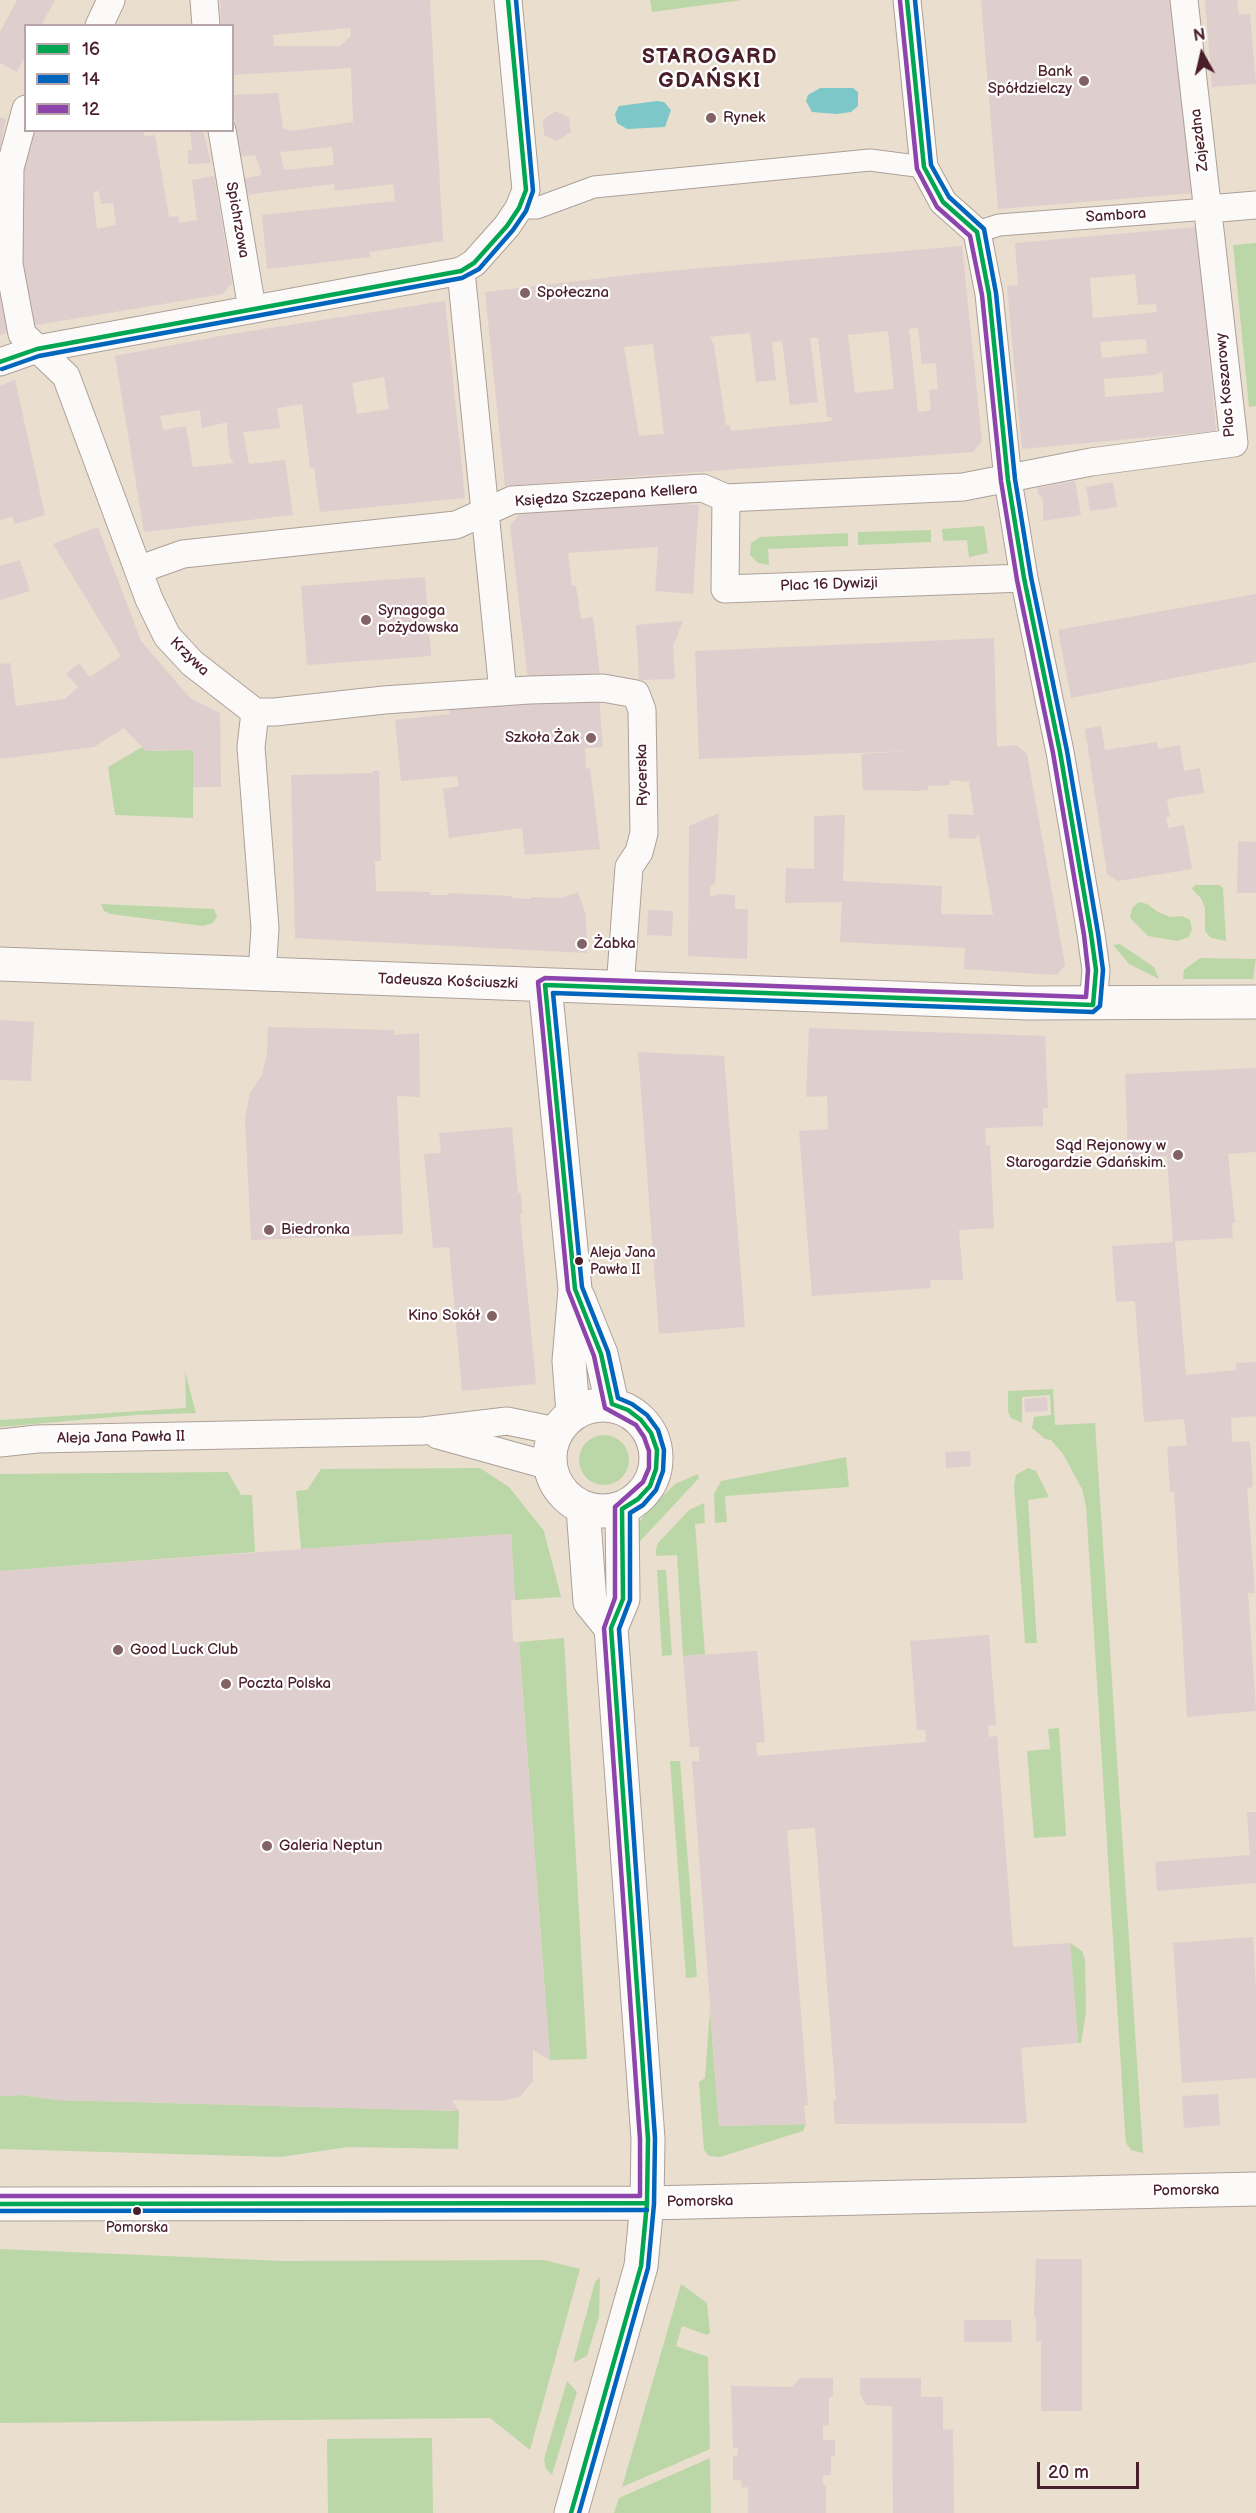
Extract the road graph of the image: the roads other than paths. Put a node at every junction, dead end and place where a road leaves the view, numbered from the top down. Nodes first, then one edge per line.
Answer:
1 (111, 0) edge
2 (204, 0) edge
3 (508, 0) edge
4 (907, 0) edge
5 (1184, 0) edge
6 (100, 24) edge
7 (206, 24) edge
8 (24, 116) edge
9 (222, 132) edge
10 (924, 166) junction
11 (1256, 205) edge
12 (1208, 209) junction
13 (513, 217) junction
14 (977, 232) junction
15 (461, 271) junction
16 (252, 309) junction
17 (37, 349) junction
18 (0, 362) edge
19 (1008, 480) junction
20 (726, 498) junction
21 (487, 513) junction
22 (138, 570) junction
23 (1024, 578) junction
24 (503, 692) junction
25 (255, 712) junction
26 (0, 964) edge
27 (262, 974) junction
28 (545, 986) junction
29 (620, 988) junction
30 (1256, 1002) edge
31 (1093, 1005) junction
32 (575, 1289) junction
33 (612, 1404) junction
34 (565, 1422) junction
35 (423, 1431) junction
36 (0, 1443) edge
37 (550, 1466) junction
38 (583, 1508) junction
39 (622, 1509) junction
40 (611, 1628) junction
41 (1256, 2189) edge
42 (647, 2203) junction
43 (0, 2204) edge
44 (571, 2513) edge

1 - 6 street
2 - 7 street
3 - 13 street
4 - 10 street
5 - 12 street, Zajezdna
8 - 17 street, Krzywa
9 - 16 street, Spichrzowa
10 - 13 street
10 - 14 street
11 - 12 street, Sambora
12 - 14 street, Sambora
12 - 19 street, Plac Koszarowy
13 - 15 street
14 - 19 street
15 - 16 street
15 - 21 street
16 - 17 street
17 - 18 street
17 - 22 street, Krzywa
19 - 20 street, Księdza Szczepana Kellera
19 - 23 street
20 - 21 street, Księdza Szczepana Kellera
20 - 23 street, Plac 16 Dywizji
21 - 22 street, Księdza Szczepana Kellera
21 - 24 street
22 - 25 street, Krzywa
23 - 31 street
24 - 25 street, Rycerska
24 - 29 street, Rycerska
25 - 27 street
26 - 27 street, Tadeusza Kościuszki
27 - 28 street, Tadeusza Kościuszki
28 - 29 street, Tadeusza Kościuszki
28 - 32 street
29 - 31 street, Tadeusza Kościuszki
30 - 31 street, Tadeusza Kościuszki
32 - 33 street
32 - 34 street
33 - 34 street
33 - 39 street
34 - 35 street, Aleja Jana Pawła II
34 - 37 street
35 - 36 street, Aleja Jana Pawła II
35 - 37 street, Aleja Jana Pawła II
37 - 38 street
38 - 39 street
38 - 40 street
39 - 40 street
40 - 42 street
41 - 42 street, Pomorska
42 - 43 street, Pomorska
42 - 44 street

